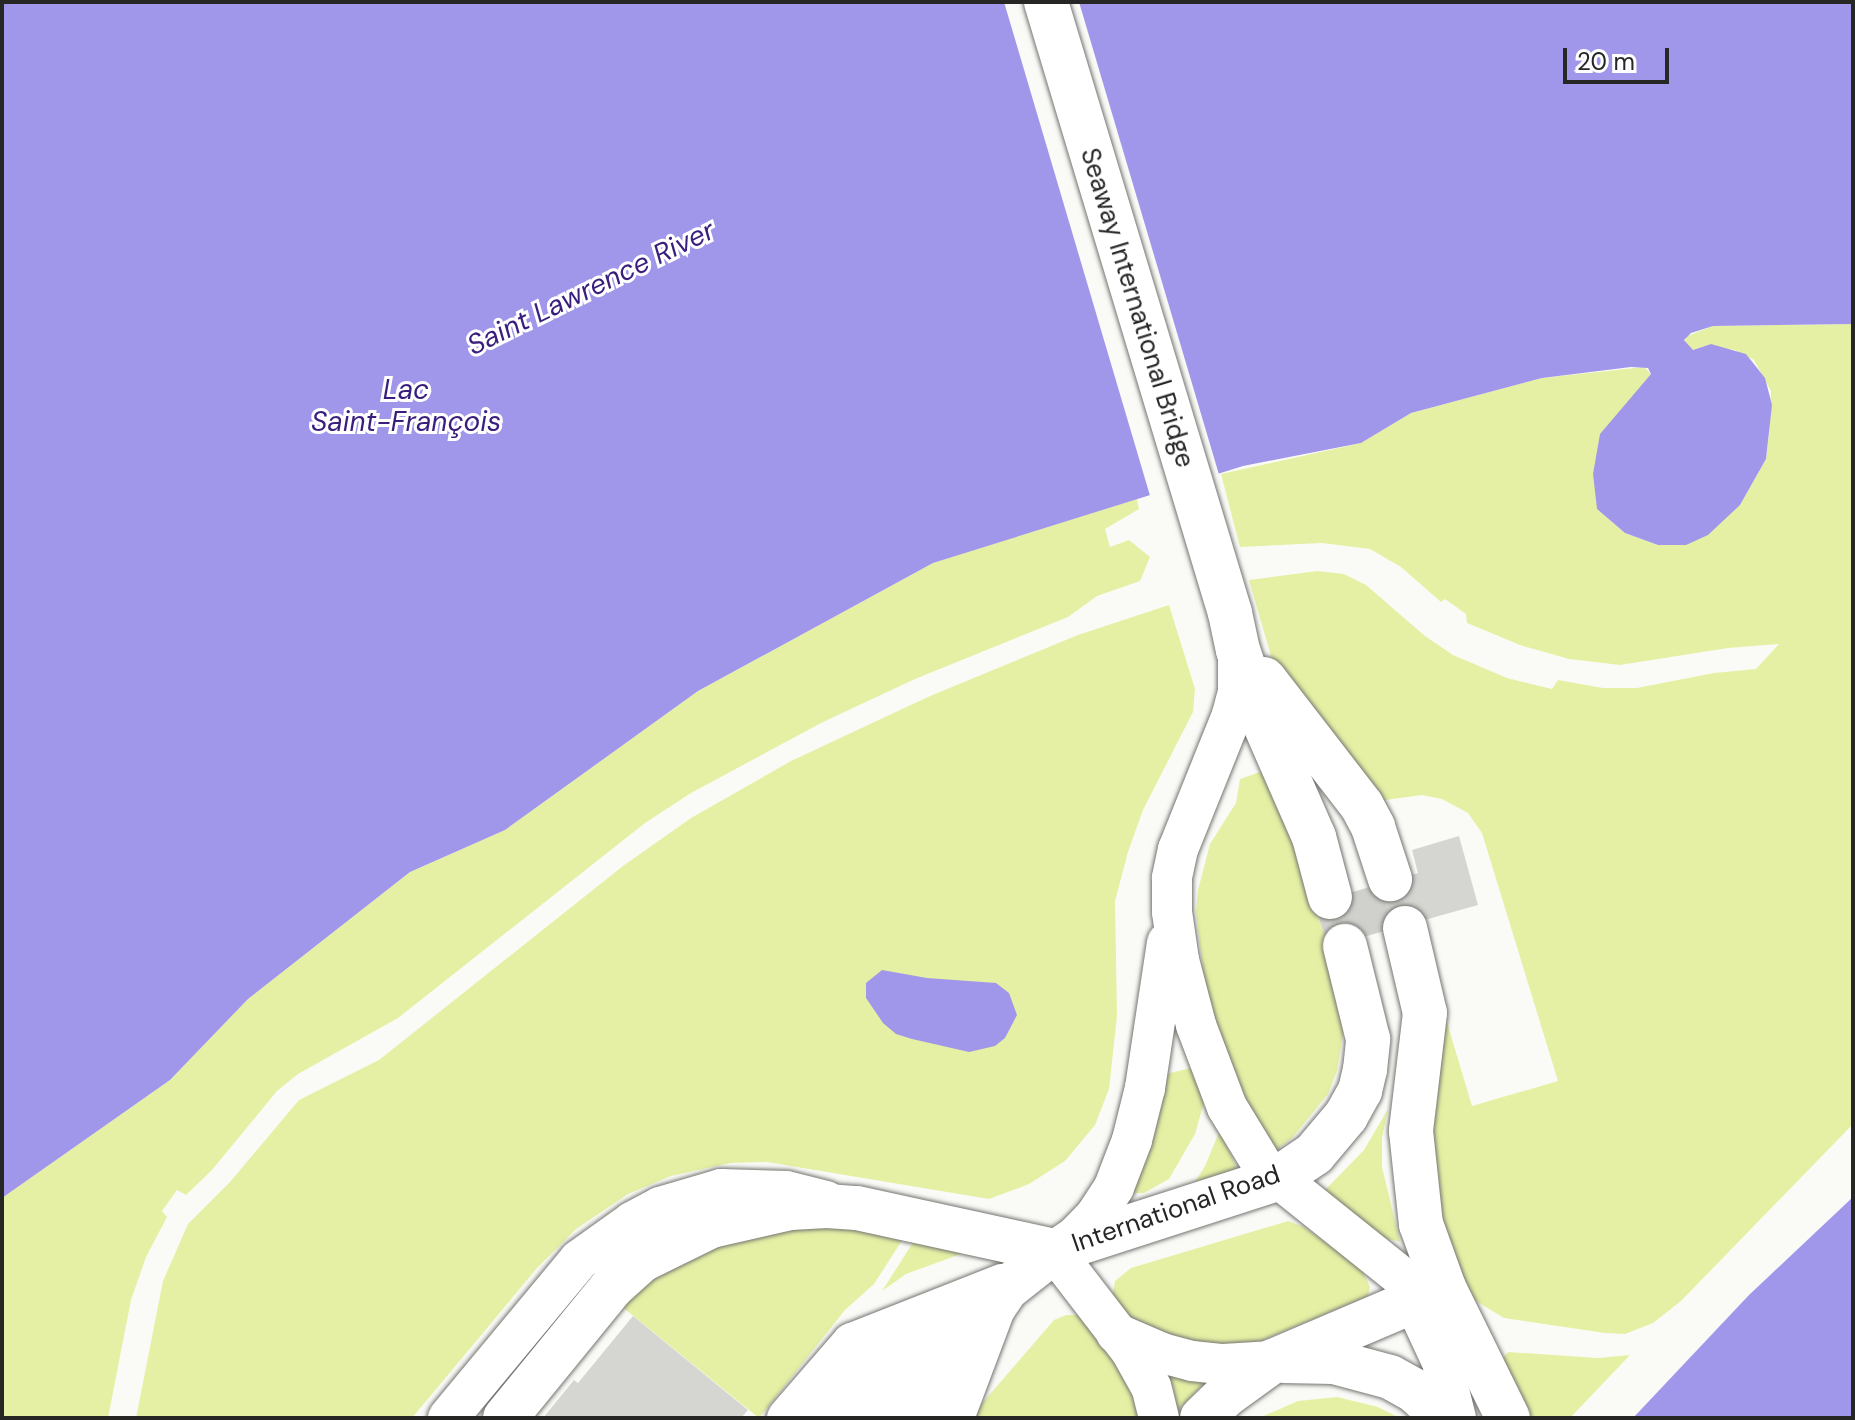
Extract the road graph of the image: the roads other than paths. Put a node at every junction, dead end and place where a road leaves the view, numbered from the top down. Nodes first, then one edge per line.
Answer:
1 (1046, 2) edge
2 (1238, 645) junction
3 (1172, 912) junction
4 (1277, 1179) junction
5 (786, 1191) junction
6 (857, 1208) junction
7 (1022, 1280) junction
8 (1429, 1295) junction
9 (929, 1313) junction
10 (1116, 1333) junction
11 (1273, 1361) junction
12 (448, 1418) edge
13 (472, 1418) edge
14 (505, 1418) edge
15 (787, 1418) edge
16 (830, 1418) edge
17 (873, 1418) edge
18 (914, 1418) edge
19 (954, 1418) edge
20 (1159, 1418) edge
21 (1202, 1418) edge
22 (1444, 1418) edge
23 (1456, 1418) edge
24 (1508, 1418) edge

1 - 2 main road, Seaway International Bridge
2 - 2 main road
2 - 3 street
3 - 4 street
3 - 7 street
4 - 7 main road, International Road
4 - 8 street
4 - 8 main road, International Road
5 - 6 street
5 - 12 street
5 - 13 street
6 - 7 main road
6 - 14 main road
7 - 9 street
7 - 10 street
7 - 17 main road, International Road
7 - 18 street
7 - 19 street
8 - 11 main road
8 - 23 street
8 - 24 main road, International Road
9 - 15 street
9 - 16 street
10 - 11 street
10 - 20 street
11 - 21 main road
11 - 22 main road

